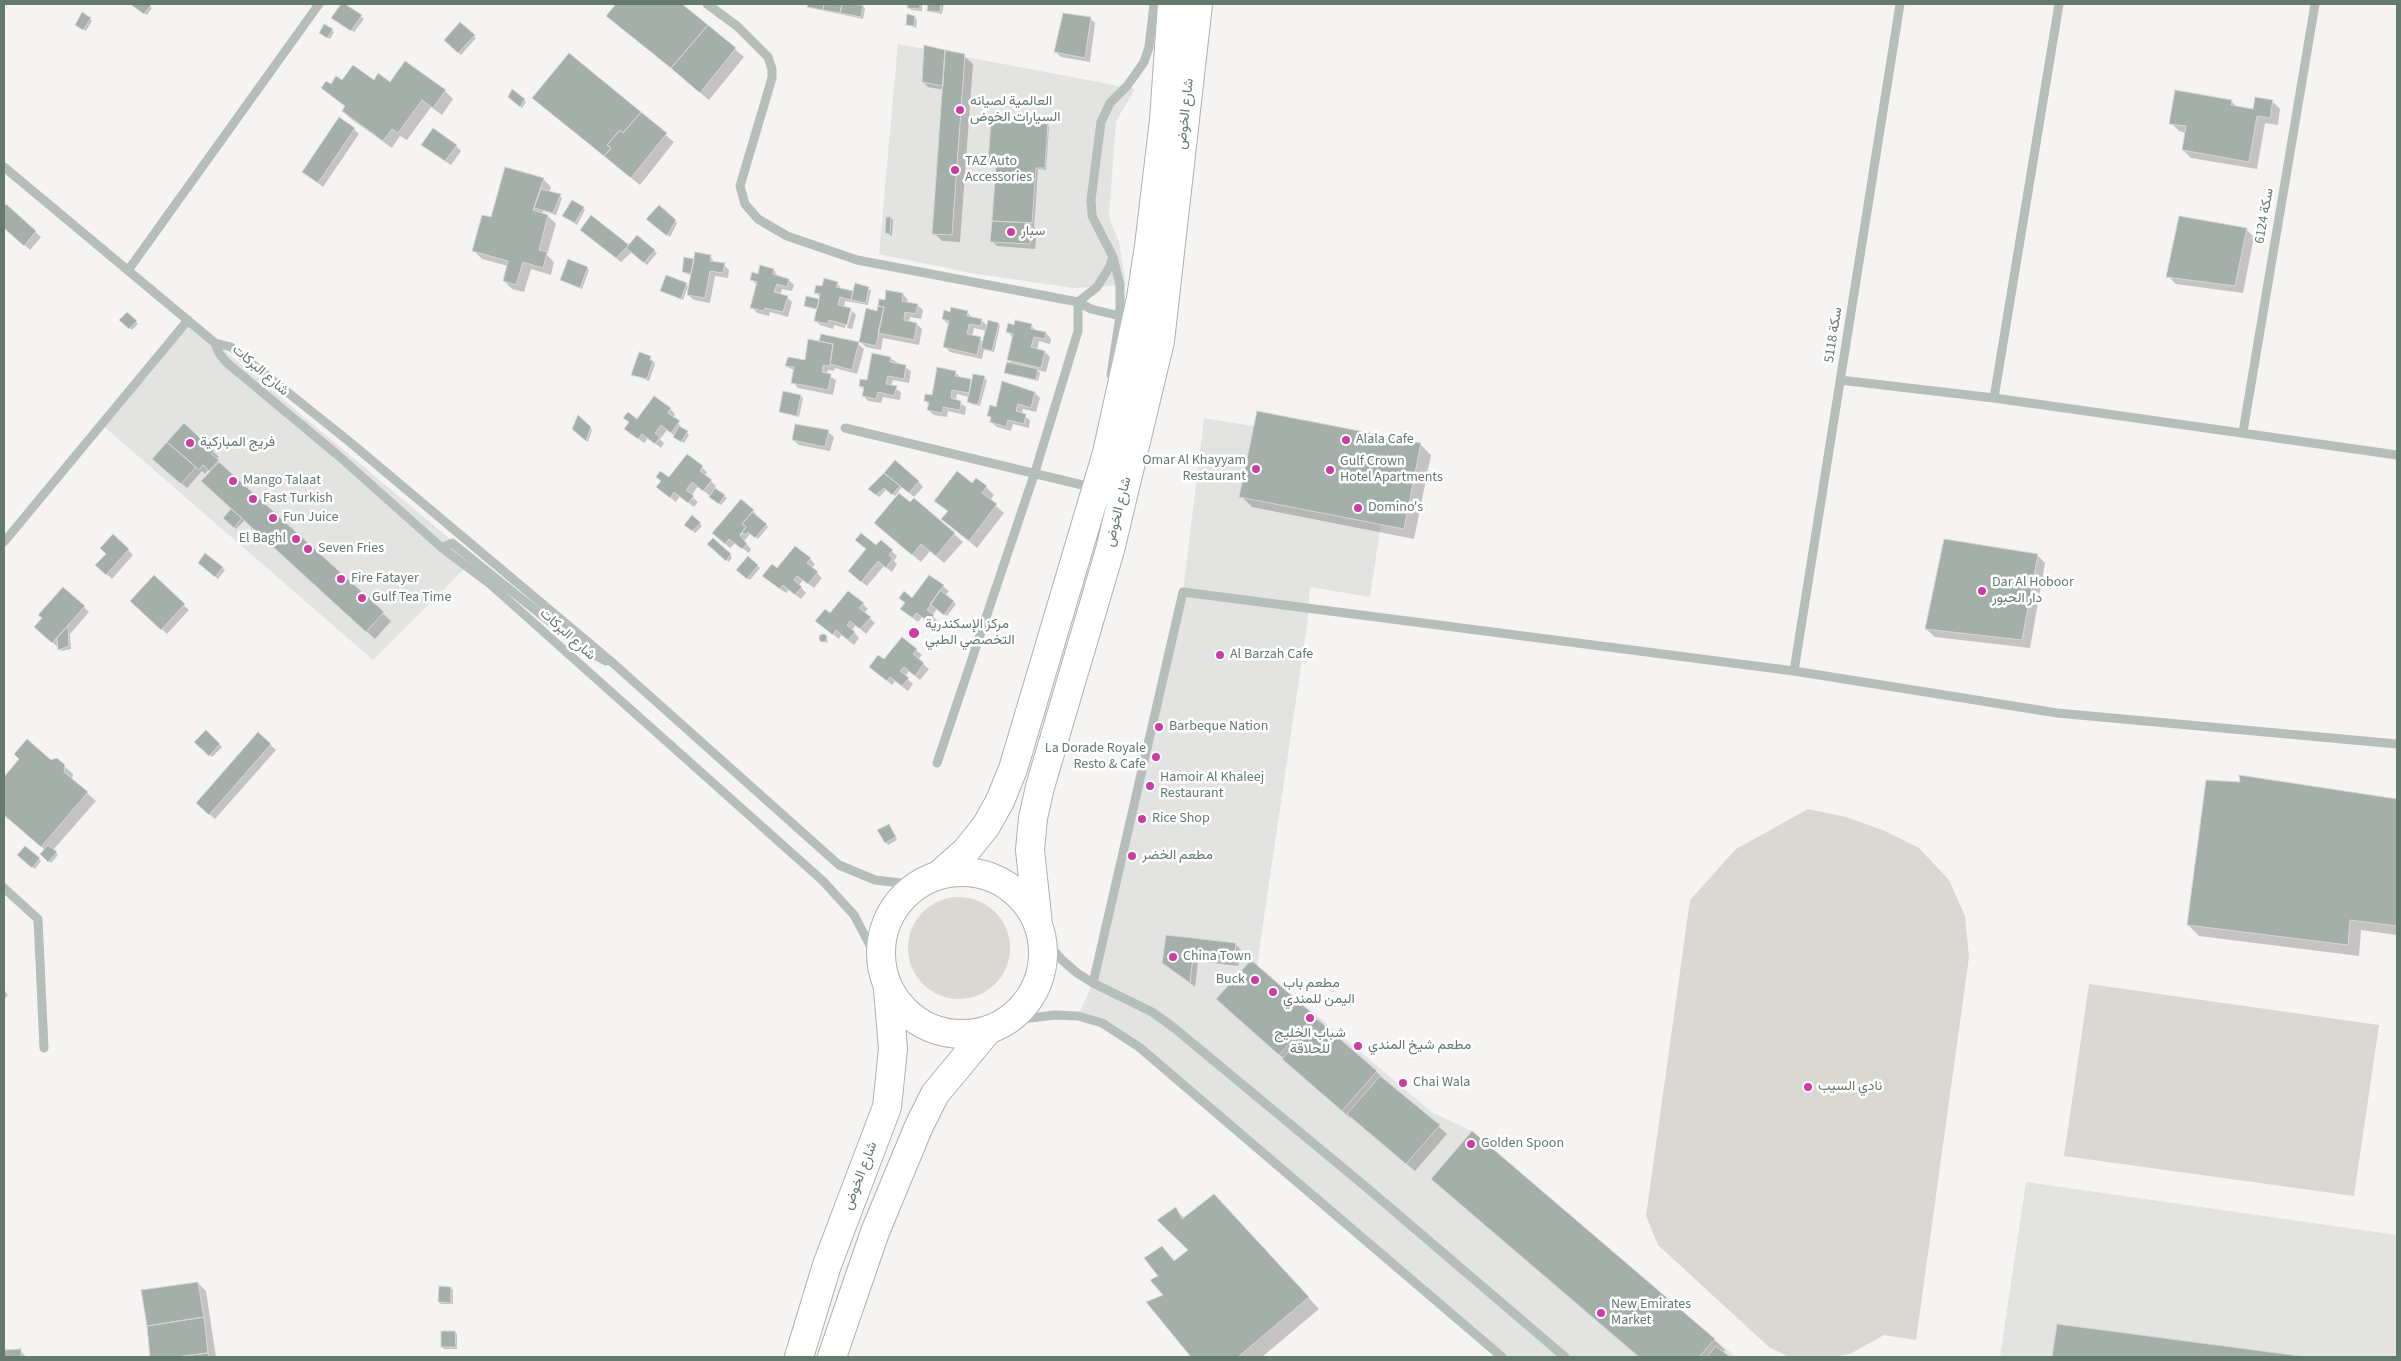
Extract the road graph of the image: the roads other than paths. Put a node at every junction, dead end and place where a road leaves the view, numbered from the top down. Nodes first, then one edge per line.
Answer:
1 (319, 4) edge
2 (707, 4) edge
3 (1154, 4) edge
4 (1172, 4) edge
5 (1198, 4) edge
6 (1900, 4) edge
7 (2059, 4) edge
8 (2315, 4) edge
9 (4, 167) edge
10 (1112, 257) junction
11 (129, 269) junction
12 (1078, 302) junction
13 (1120, 316) junction
14 (188, 320) junction
15 (215, 343) junction
16 (1840, 380) junction
17 (1110, 382) dead end
18 (1994, 398) junction
19 (1107, 403) dead end
20 (845, 428) dead end
21 (2243, 432) junction
22 (1109, 441) junction
23 (2397, 455) edge
24 (1035, 472) junction
25 (1095, 488) junction
26 (4, 542) edge
27 (442, 548) junction
28 (614, 664) junction
29 (1794, 671) junction
30 (2397, 744) edge
31 (937, 763) dead end
32 (929, 879) junction
33 (4, 888) edge
34 (1040, 931) junction
35 (885, 978) junction
36 (1093, 984) junction
37 (997, 1025) junction
38 (44, 1048) dead end
39 (798, 1357) edge
40 (832, 1357) edge
41 (1502, 1357) edge
42 (1565, 1357) edge

1 - 11 street
2 - 12 street
3 - 10 street
4 - 22 main road, شارع الخوض
5 - 34 main road, شارع الخوض
6 - 16 street, سكة 5118
7 - 18 street
8 - 21 street, سكة 6124
9 - 11 street, شارع البركات
10 - 12 street
10 - 13 street
11 - 14 street, شارع البركات
12 - 13 street
12 - 24 street
13 - 17 street
14 - 15 street, شارع البركات
14 - 26 street
15 - 27 street, شارع البركات
15 - 28 street, شارع البركات
16 - 18 street
16 - 29 street, سكة 5118
18 - 21 street
19 - 22 street
20 - 24 street
21 - 23 street
22 - 25 main road, شارع الخوض
24 - 25 street
24 - 31 street
25 - 32 main road, شارع الخوض
27 - 28 street
27 - 35 street, شارع البركات
28 - 32 street, شارع البركات
29 - 30 street
29 - 36 street
32 - 34 main road
32 - 35 main road
33 - 38 street
34 - 36 street
34 - 37 main road
35 - 37 main road
35 - 39 main road, شارع الخوض
36 - 42 street
37 - 40 main road
37 - 41 street

